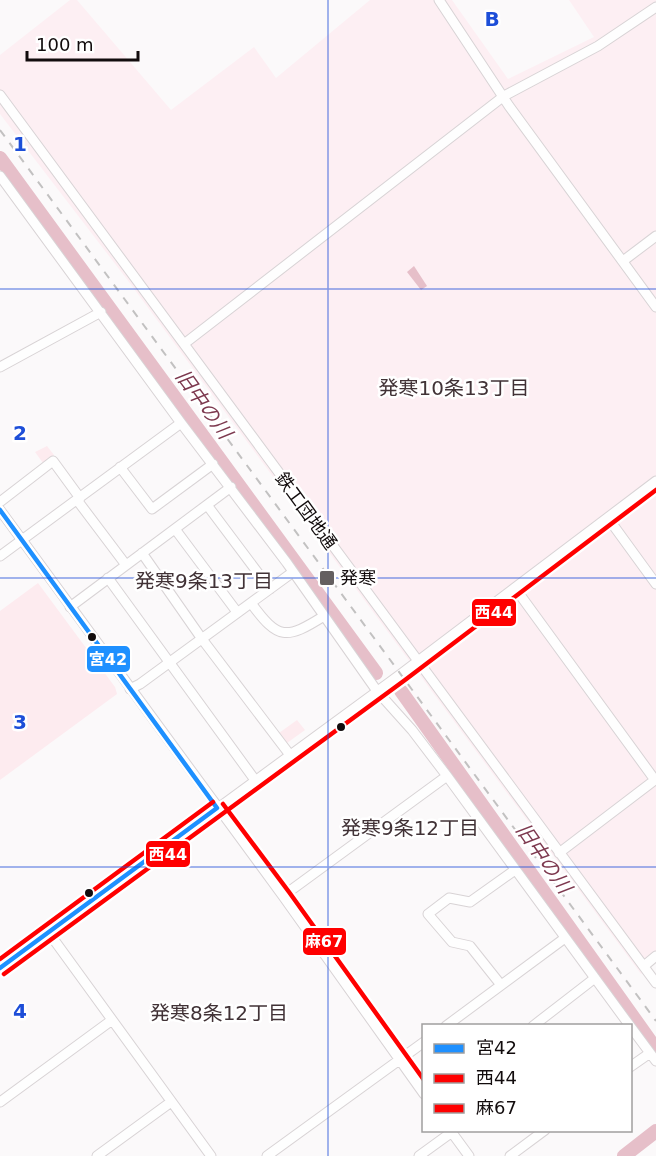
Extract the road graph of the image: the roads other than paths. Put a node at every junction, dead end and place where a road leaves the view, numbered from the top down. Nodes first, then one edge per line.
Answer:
1 (440, 0) edge
2 (655, 10) edge
3 (0, 95) edge
4 (504, 96) junction
5 (0, 176) edge
6 (656, 236) edge
7 (623, 261) junction
8 (656, 307) edge
9 (101, 312) junction
10 (184, 344) junction
11 (0, 367) edge
12 (182, 423) junction
13 (213, 464) junction
14 (120, 467) junction
15 (656, 482) edge
16 (231, 487) junction
17 (78, 499) junction
18 (0, 502) edge
19 (207, 505) junction
20 (0, 510) edge
21 (608, 518) junction
22 (175, 529) junction
23 (22, 540) junction
24 (142, 553) junction
25 (0, 556) edge
26 (126, 565) junction
27 (293, 572) junction
28 (108, 578) junction
29 (656, 585) edge
30 (515, 588) junction
31 (270, 589) junction
32 (250, 603) junction
33 (70, 607) junction
34 (237, 612) junction
35 (324, 616) junction
36 (202, 639) junction
37 (417, 662) junction
38 (169, 663) junction
39 (130, 689) junction
40 (377, 691) junction
41 (290, 755) junction
42 (447, 776) junction
43 (255, 780) junction
44 (655, 780) edge
45 (217, 808) junction
46 (559, 853) junction
47 (515, 870) junction
48 (283, 896) junction
49 (49, 933) junction
50 (565, 938) junction
51 (656, 956) edge
52 (644, 966) junction
53 (0, 968) edge
54 (595, 978) junction
55 (656, 983) edge
56 (501, 986) junction
57 (112, 1020) junction
58 (449, 1024) edge
59 (536, 1024) edge
60 (629, 1024) edge
61 (632, 1029) edge
62 (422, 1043) edge
63 (653, 1057) edge
64 (399, 1059) junction
65 (632, 1066) edge
66 (422, 1093) edge
67 (171, 1101) junction
68 (0, 1102) edge
69 (450, 1132) edge
70 (452, 1132) edge
71 (544, 1132) edge
72 (97, 1156) edge
73 (211, 1156) edge
74 (267, 1156) edge
75 (419, 1156) edge
76 (469, 1156) edge
77 (510, 1156) edge

1 - 4 street
2 - 4 street
3 - 10 street, 鉄工団地通
4 - 7 street
4 - 10 street
5 - 9 street
6 - 7 street
7 - 8 street
9 - 11 street
9 - 12 street
10 - 37 street, 鉄工団地通
12 - 13 street
12 - 14 street
13 - 14 street
13 - 16 street
14 - 17 street
15 - 21 street
16 - 19 street
16 - 27 street
17 - 18 street
17 - 23 street
17 - 26 street
19 - 22 street
19 - 31 street
20 - 23 street
21 - 29 street
21 - 30 street
22 - 24 street
22 - 34 street
23 - 25 street
23 - 33 street
24 - 26 street
24 - 36 street
26 - 28 street
27 - 31 street
27 - 35 street
28 - 33 street
28 - 38 street
30 - 37 street
30 - 44 street
31 - 32 street
32 - 34 street
32 - 35 street
33 - 39 street
34 - 36 street
35 - 40 street
36 - 38 street
36 - 41 street
37 - 40 street
37 - 46 street, 鉄工団地通
38 - 39 street
38 - 43 street
39 - 45 street
40 - 41 street
40 - 42 street
41 - 43 street
42 - 47 street
42 - 48 street
43 - 45 street
44 - 46 street
45 - 48 street
45 - 49 street
46 - 52 street, 鉄工団地通
47 - 50 street
47 - 56 street
48 - 64 street
49 - 53 street
49 - 57 street
50 - 54 street
50 - 56 street
51 - 52 street
52 - 55 street, 鉄工団地通
54 - 59 street
54 - 60 street
56 - 58 street
57 - 67 street
57 - 68 street
61 - 63 street
62 - 64 street
63 - 65 street
64 - 66 street
64 - 74 street
67 - 72 street
67 - 73 street
69 - 75 street
70 - 76 street
71 - 77 street

